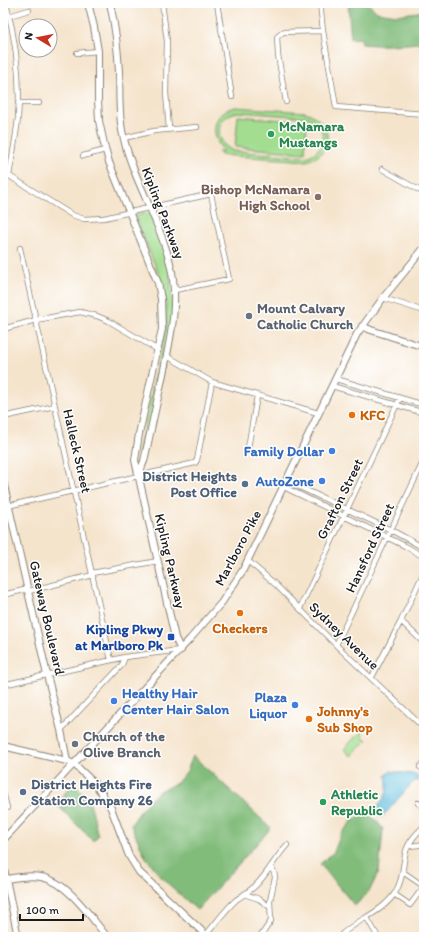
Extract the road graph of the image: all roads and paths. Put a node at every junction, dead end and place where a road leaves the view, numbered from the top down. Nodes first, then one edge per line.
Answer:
1 (6, 3) edge
2 (88, 3) edge
3 (110, 3) edge
4 (162, 3) edge
5 (217, 3) edge
6 (320, 3) edge
7 (29, 10) dead end
8 (9, 16) junction
9 (323, 31) junction
10 (98, 51) junction
11 (77, 53) dead end
12 (232, 97) dead end
13 (286, 102) dead end
14 (18, 103) junction
15 (39, 103) dead end
16 (424, 114) edge
17 (197, 127) dead end
18 (169, 130) junction
19 (124, 138) junction
20 (105, 150) junction
21 (83, 156) dead end
22 (382, 169) dead end
23 (3, 172) edge
24 (9, 176) junction
25 (424, 193) edge
26 (150, 208) junction
27 (130, 212) junction
28 (20, 248) dead end
29 (424, 248) edge
30 (175, 290) junction
31 (383, 298) junction
32 (424, 311) edge
33 (36, 320) junction
34 (362, 326) junction
35 (3, 328) edge
36 (424, 347) edge
37 (158, 350) junction
38 (167, 356) junction
39 (336, 378) junction
40 (212, 382) junction
41 (332, 386) junction
42 (257, 396) junction
43 (400, 398) junction
44 (397, 405) junction
45 (424, 405) edge
46 (55, 406) junction
47 (318, 413) junction
48 (424, 413) edge
49 (3, 418) edge
50 (248, 448) dead end
51 (424, 460) edge
52 (138, 476) junction
53 (3, 481) edge
54 (287, 481) junction
55 (284, 487) junction
56 (74, 491) junction
57 (6, 506) edge
58 (348, 509) junction
59 (344, 516) junction
60 (391, 530) junction
61 (388, 537) junction
62 (424, 548) edge
63 (424, 557) edge
64 (158, 561) junction
65 (248, 561) junction
66 (424, 572) edge
67 (92, 574) junction
68 (28, 590) junction
69 (3, 595) edge
70 (300, 608) junction
71 (401, 621) junction
72 (424, 643) edge
73 (336, 645) junction
74 (181, 650) junction
75 (125, 657) junction
76 (112, 660) junction
77 (47, 676) junction
78 (372, 677) junction
79 (3, 685) edge
80 (424, 728) edge
81 (61, 730) junction
82 (3, 746) edge
83 (67, 760) junction
84 (424, 762) edge
85 (74, 764) junction
86 (420, 767) dead end
87 (3, 792) edge
88 (418, 803) dead end
89 (424, 807) edge
90 (7, 808) dead end
91 (424, 826) edge
92 (3, 840) edge
93 (424, 843) edge
94 (287, 845) dead end
95 (409, 846) junction
96 (3, 864) edge
97 (270, 867) junction
98 (404, 872) junction
99 (7, 879) junction
100 (244, 894) junction
101 (394, 894) junction
102 (270, 907) junction
103 (367, 918) junction
104 (207, 936) edge
105 (18, 937) edge
106 (107, 937) edge
107 (260, 937) edge
108 (339, 937) edge
109 (378, 937) edge

1 - 8 street
2 - 10 street, Kipling Parkway
3 - 19 street, Kipling Parkway
4 - 18 street
5 - 12 street
6 - 9 street
7 - 8 street
8 - 14 street
9 - 13 street
9 - 16 street
10 - 11 street
10 - 20 street, Kipling Parkway
14 - 15 street
14 - 24 street
17 - 18 street
18 - 19 street
19 - 26 street, Kipling Parkway
20 - 21 street
20 - 27 street, Kipling Parkway
22 - 25 street
23 - 24 street
24 - 27 street
26 - 27 street
26 - 30 street, Kipling Parkway
26 - 30 street
27 - 37 street, Kipling Parkway
28 - 33 street, Halleck Street
29 - 31 street, Marlboro Pike
30 - 38 street, Kipling Parkway
31 - 32 street
31 - 34 street, Marlboro Pike
33 - 35 street
33 - 37 street
33 - 46 street, Halleck Street
34 - 36 street
34 - 39 street, Marlboro Pike
37 - 52 street, Kipling Parkway
38 - 40 street
38 - 52 street, Kipling Parkway
39 - 41 street, Marlboro Pike
39 - 43 street
40 - 42 street
40 - 52 street
41 - 44 street
41 - 47 street, Marlboro Pike
42 - 47 street
42 - 50 street
43 - 44 street, Grafton Street
43 - 45 street
44 - 48 street
44 - 58 street, Grafton Street
46 - 49 street
46 - 56 street, Halleck Street
47 - 54 street, Marlboro Pike
51 - 60 street, Hansford Street
52 - 56 street
52 - 64 street, Kipling Parkway
53 - 57 street, Gateway Boulevard
54 - 55 street, Marlboro Pike
54 - 58 street
55 - 59 street
55 - 65 street, Marlboro Pike
56 - 57 street
56 - 67 street, Halleck Street
57 - 68 street, Gateway Boulevard
58 - 59 street, Grafton Street
58 - 60 street
59 - 61 street
59 - 70 street, Grafton Street
60 - 61 street, Hansford Street
60 - 62 street
61 - 63 street
61 - 73 street, Hansford Street
64 - 67 street
64 - 74 street, Kipling Parkway
65 - 70 street, Sydney Avenue
65 - 74 street, Marlboro Pike
66 - 71 street
67 - 68 street
67 - 76 street, Halleck Street
68 - 69 street
68 - 77 street, Gateway Boulevard
70 - 73 street, Sydney Avenue
71 - 72 street
71 - 78 street
73 - 78 street, Sydney Avenue
74 - 75 street
74 - 85 street, Marlboro Pike
75 - 76 street
75 - 81 street
76 - 77 street
77 - 79 street
77 - 81 street, Gateway Boulevard
78 - 80 street, Sydney Avenue
81 - 83 street, Gateway Boulevard
82 - 83 street
83 - 85 street
84 - 86 street
85 - 92 street, Marlboro Pike
85 - 104 street
87 - 90 street
88 - 89 street
91 - 95 street
93 - 95 street
94 - 97 street
95 - 98 street
96 - 99 street
97 - 100 street
97 - 102 street
98 - 101 street
98 - 101 street
99 - 105 street
99 - 106 street
100 - 102 street
100 - 104 street
101 - 103 street
102 - 107 street
103 - 108 street
103 - 109 street

